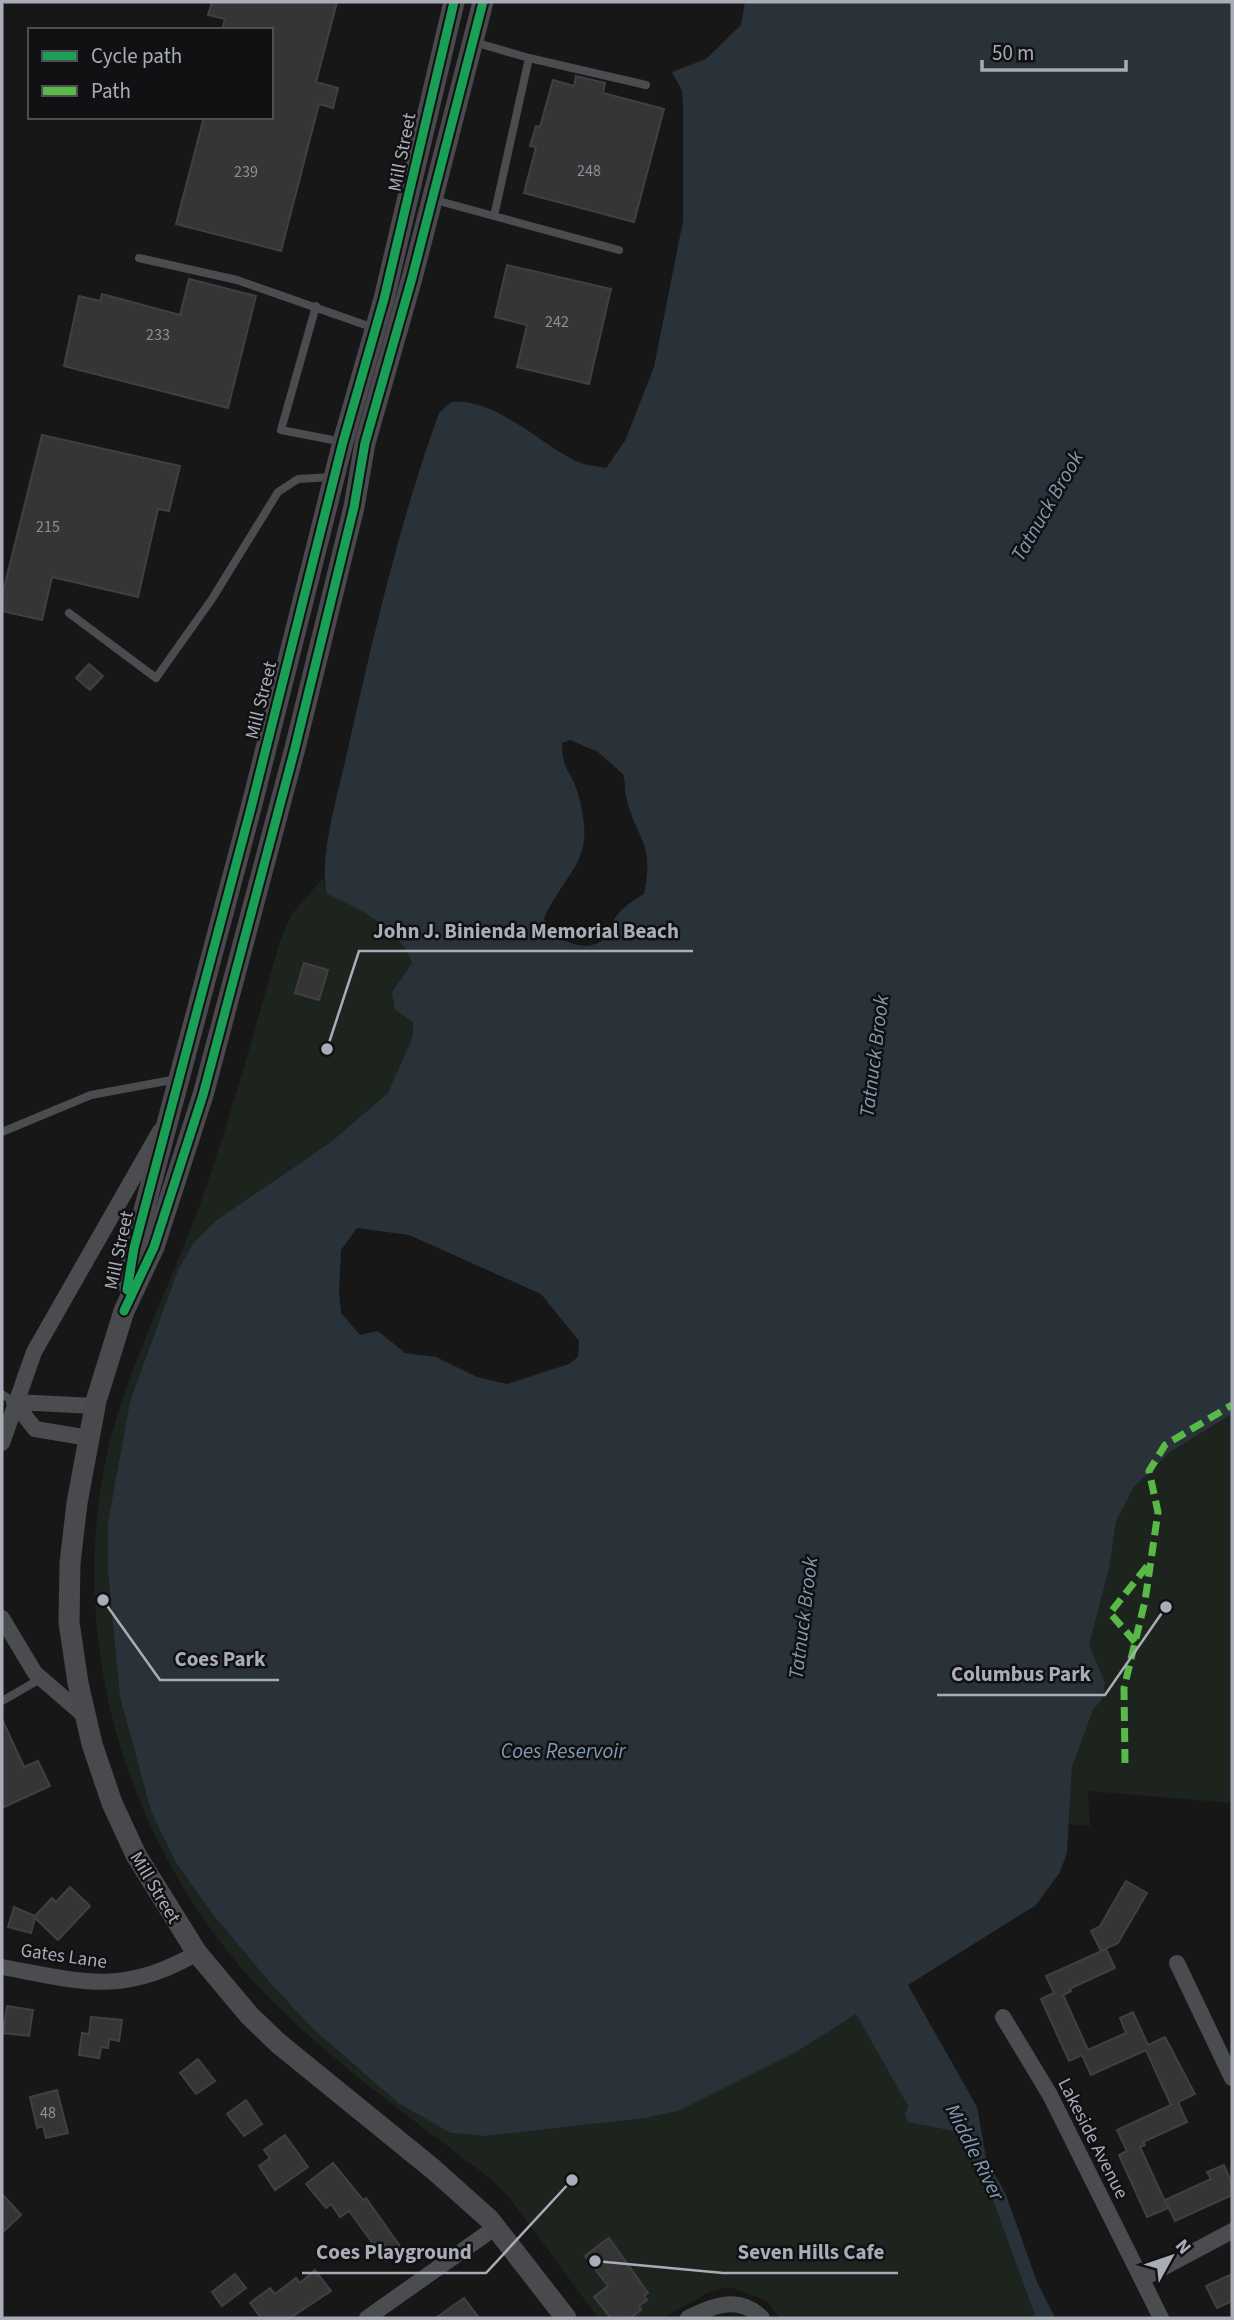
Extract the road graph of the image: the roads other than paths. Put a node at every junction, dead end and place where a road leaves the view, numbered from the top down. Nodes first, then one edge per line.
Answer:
1 (454, 2) edge
2 (483, 2) edge
3 (473, 42) junction
4 (529, 58) junction
5 (646, 85) dead end
6 (432, 200) junction
7 (494, 216) junction
8 (619, 250) dead end
9 (139, 258) dead end
10 (384, 299) junction
11 (316, 306) junction
12 (402, 316) junction
13 (374, 328) junction
14 (343, 442) junction
15 (334, 477) junction
16 (69, 613) dead end
17 (180, 1079) junction
18 (172, 1109) junction
19 (2, 1132) edge
20 (124, 1311) junction
21 (8, 1398) edge
22 (95, 1406) junction
23 (89, 1438) junction
24 (2, 1443) edge
25 (2, 1618) edge
26 (40, 1679) junction
27 (2, 1701) edge
28 (86, 1717) junction
29 (197, 1953) junction
30 (1177, 1963) dead end
31 (2, 1967) edge
32 (1003, 2017) dead end
33 (1232, 2078) edge
34 (496, 2227) junction
35 (1232, 2231) edge
36 (1142, 2279) junction
37 (367, 2318) edge
38 (566, 2318) edge
39 (688, 2318) edge
40 (762, 2318) edge
41 (1161, 2318) edge

1 - 10 main road, Mill Street
2 - 3 main road, Mill Street
3 - 4 lane
3 - 6 main road, Mill Street
4 - 5 lane
4 - 7 lane
6 - 7 lane
6 - 12 main road, Mill Street
7 - 8 lane
9 - 11 lane
10 - 12 main road
10 - 13 main road, Mill Street
11 - 13 lane
11 - 14 lane
12 - 20 main road, Mill Street
13 - 14 main road, Mill Street
14 - 15 main road, Mill Street
15 - 16 lane
15 - 17 main road, Mill Street
17 - 18 main road, Mill Street
17 - 19 lane
18 - 20 main road, Mill Street
18 - 21 street
20 - 22 main road, Mill Street
21 - 22 street
21 - 23 street
21 - 24 street
22 - 23 main road, Mill Street
23 - 28 main road, Mill Street
25 - 26 street
26 - 27 lane
26 - 28 street
28 - 29 main road, Mill Street
29 - 31 street, Gates Lane
29 - 34 main road, Mill Street
30 - 33 street
32 - 36 street, Lakeside Avenue
34 - 37 street
34 - 38 main road, Mill Street
35 - 36 street
36 - 41 street, Lakeside Avenue
39 - 40 street

